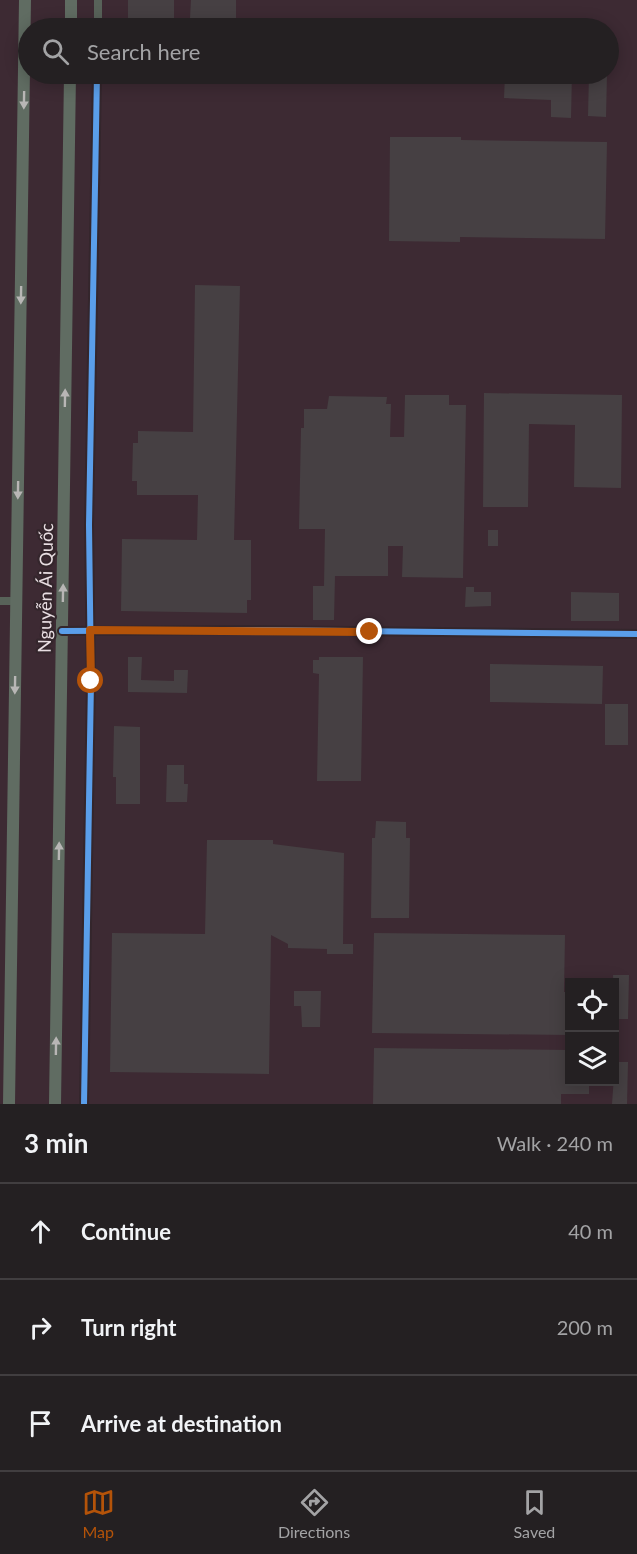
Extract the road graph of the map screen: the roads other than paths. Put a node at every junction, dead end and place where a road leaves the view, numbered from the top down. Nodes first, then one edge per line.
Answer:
1 (25, 0) edge
2 (71, 0) edge
3 (98, 0) edge
4 (25, 18) edge
5 (71, 18) edge
6 (98, 18) edge
7 (24, 84) edge
8 (70, 84) edge
9 (97, 84) edge
10 (0, 600) edge
11 (16, 601) junction
12 (90, 630) junction
13 (62, 631) junction
14 (637, 634) edge
15 (9, 1104) edge
16 (55, 1104) edge
17 (84, 1104) edge

1 -> 4 main road, Nguyễn Ái Quốc
2 - 5 main road
3 - 6 street
7 -> 11 main road, Nguyễn Ái Quốc
13 -> 8 main road, Nguyễn Ái Quốc
9 - 12 street
10 - 11 street
11 -> 15 main road, Nguyễn Ái Quốc
12 - 13 street
12 - 14 street
12 - 17 street
16 -> 13 main road, Nguyễn Ái Quốc

